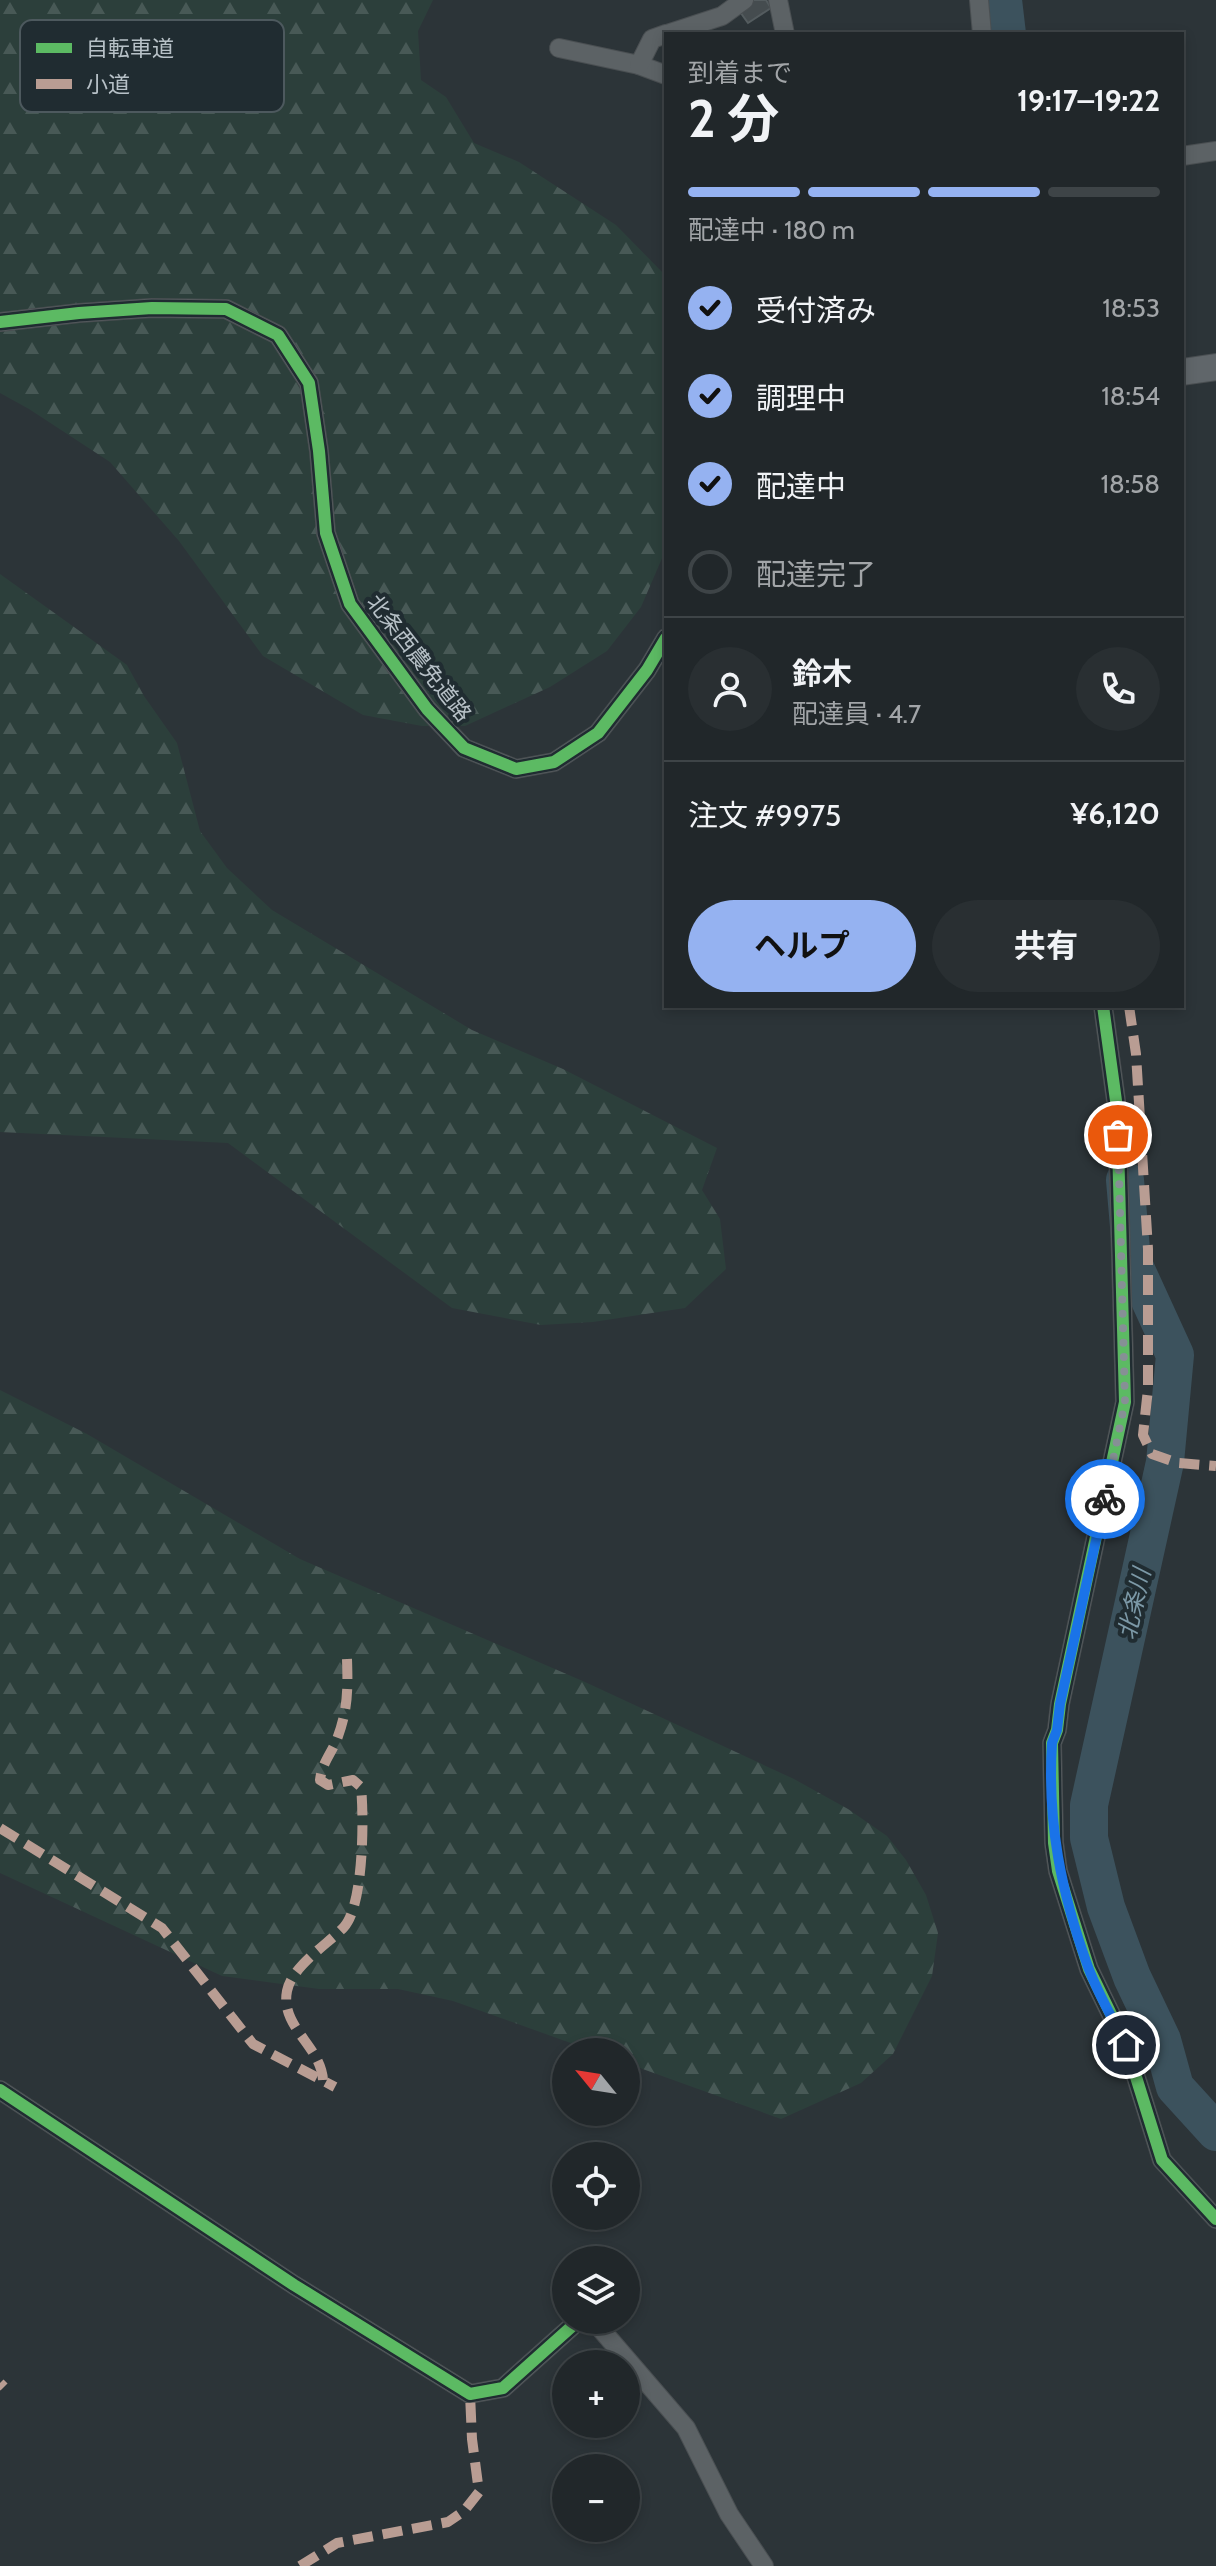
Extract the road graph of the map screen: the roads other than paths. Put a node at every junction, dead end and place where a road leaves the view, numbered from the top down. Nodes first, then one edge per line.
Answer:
1 (744, 0) edge
2 (778, 0) edge
3 (979, 0) edge
4 (672, 32) edge
5 (785, 32) edge
6 (982, 32) edge
7 (664, 35) edge
8 (559, 48) dead end
9 (639, 65) junction
10 (664, 74) edge
11 (1216, 151) edge
12 (1184, 156) edge
13 (0, 322) edge
14 (1216, 367) edge
15 (1184, 372) edge
16 (664, 641) edge
17 (1103, 1008) edge
18 (0, 2090) edge
19 (1216, 2219) edge
20 (563, 2334) edge
21 (605, 2334) edge
22 (764, 2566) edge

1 - 4 street
2 - 5 street
3 - 6 street
7 - 9 street
8 - 9 street
9 - 10 street
11 - 12 street
13 - 16 street, 北条西農免道路
14 - 15 street
17 - 19 street
18 - 20 street
21 - 22 street

